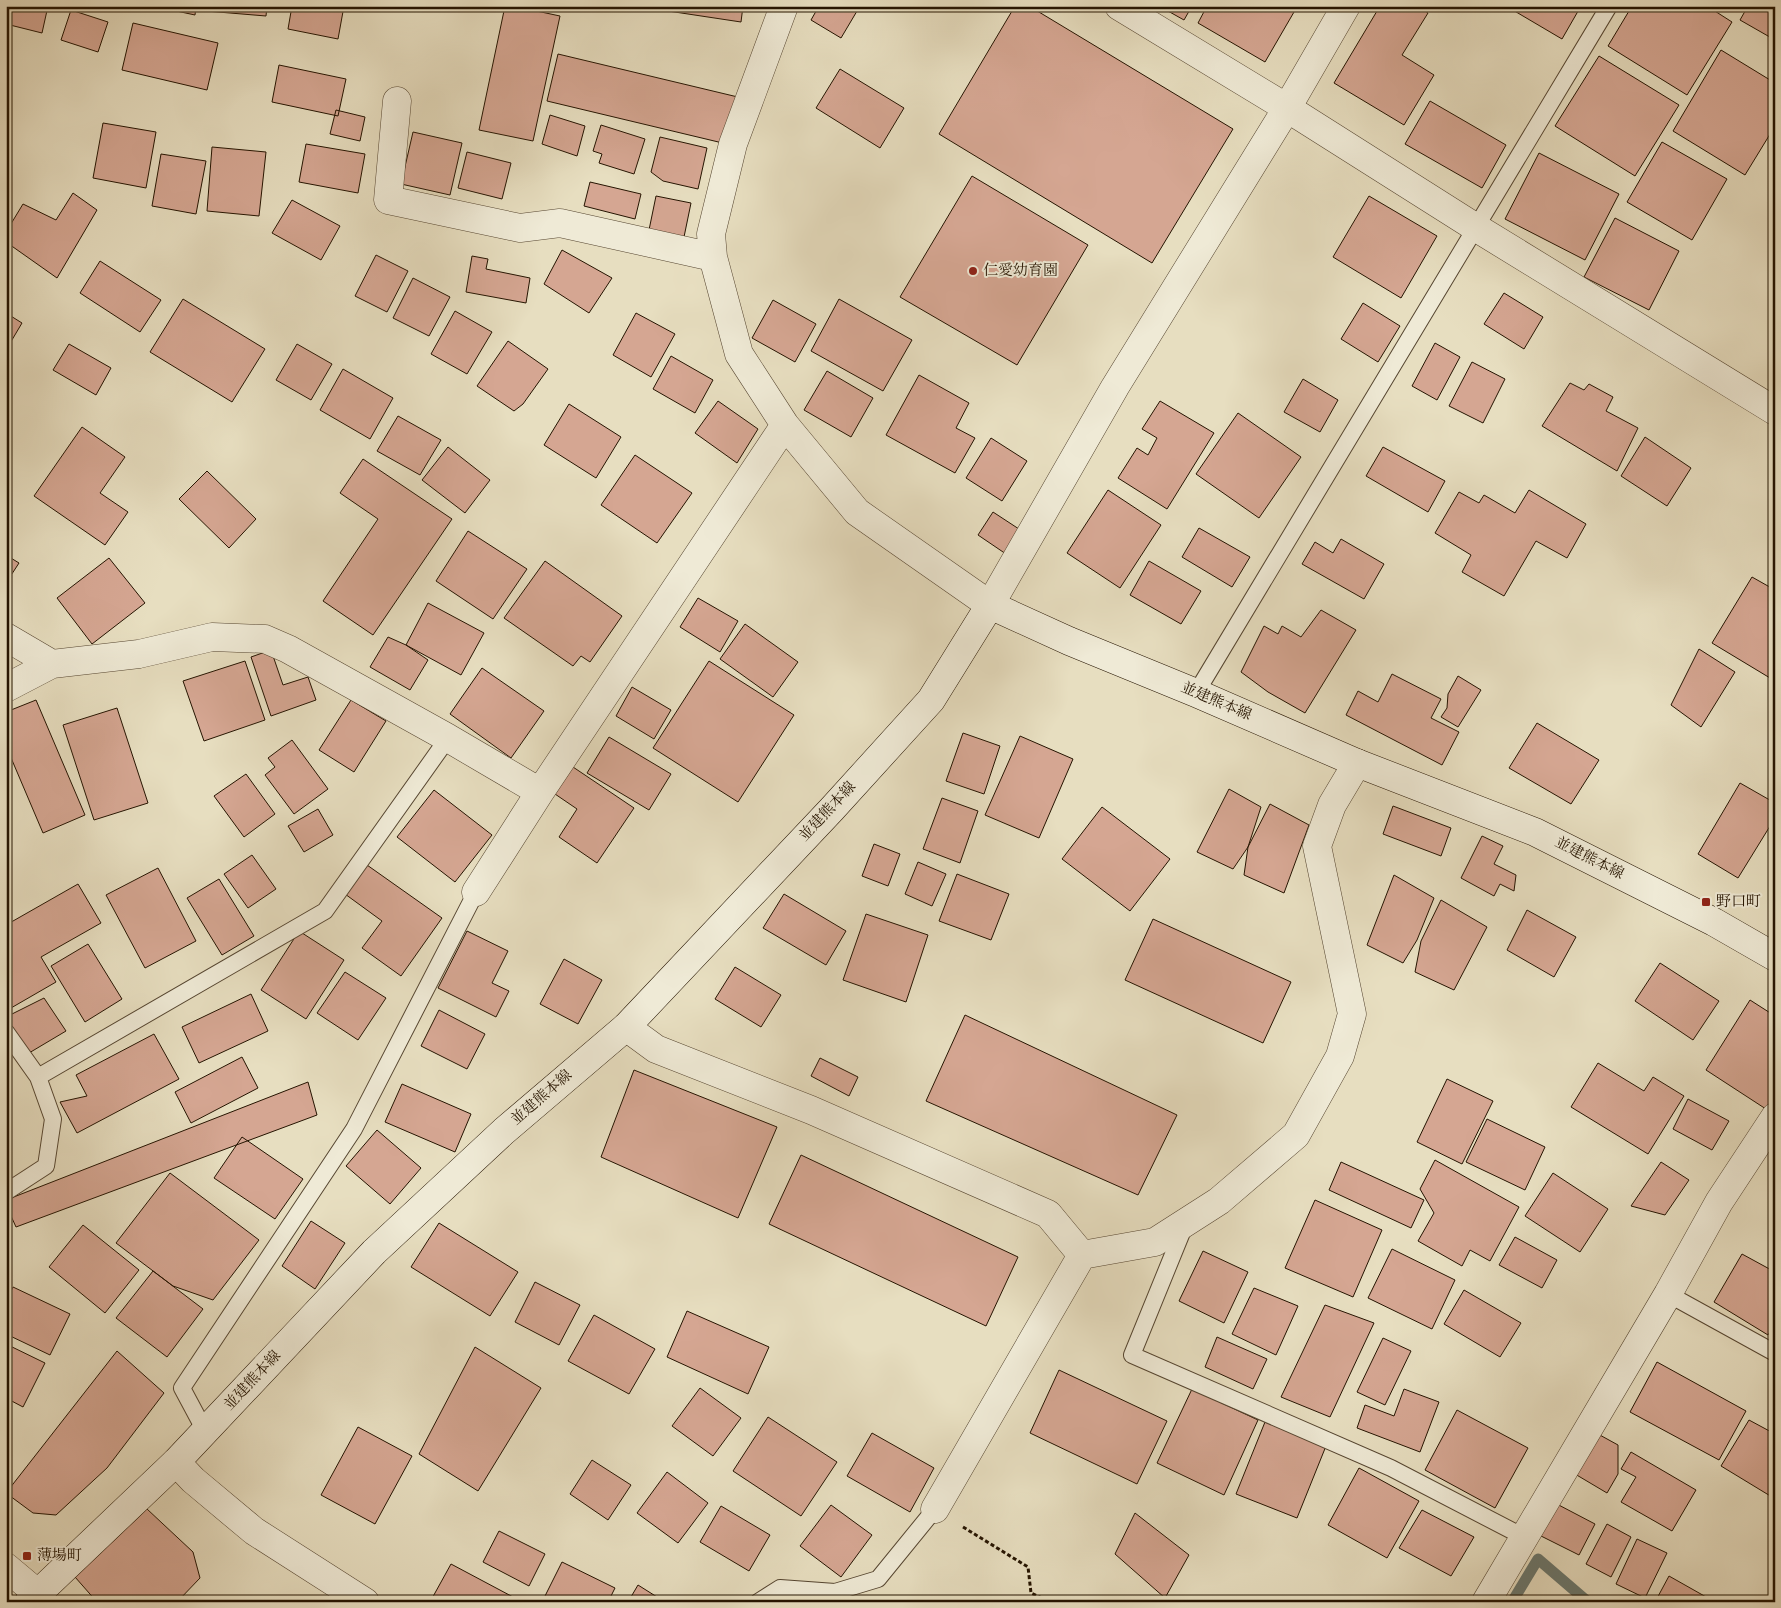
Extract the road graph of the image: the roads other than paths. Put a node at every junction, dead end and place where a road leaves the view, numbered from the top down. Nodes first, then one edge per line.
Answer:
1 (784, 6) edge
2 (1119, 6) edge
3 (1346, 6) edge
4 (1609, 6) edge
5 (397, 101) dead end
6 (1287, 108) junction
7 (1475, 227) junction
8 (713, 257) junction
9 (1775, 411) edge
10 (785, 425) junction
11 (990, 605) junction
12 (6, 637) edge
13 (52, 664) junction
14 (6, 688) edge
15 (1196, 693) junction
16 (448, 738) junction
17 (1357, 763) junction
18 (540, 792) junction
19 (476, 892) joint
20 (1775, 957) edge
21 (626, 1026) junction
22 (6, 1032) edge
23 (38, 1077) junction
24 (1775, 1117) edge
25 (6, 1192) edge
26 (1186, 1222) junction
27 (1082, 1255) junction
28 (1668, 1294) junction
29 (1775, 1353) edge
30 (205, 1432) junction
31 (176, 1462) junction
32 (935, 1509) joint
33 (1524, 1537) junction
34 (6, 1567) edge
35 (33, 1598) edge
36 (366, 1602) edge
37 (758, 1602) edge
38 (1486, 1602) edge

1 - 8 street
2 - 6 street
3 - 6 street
4 - 7 lane
5 - 8 street
6 - 7 street
6 - 11 street
7 - 9 street
7 - 15 lane
8 - 10 street
10 - 11 street
10 - 18 street
11 - 15 street, 並建熊本線
11 - 21 street, 並建熊本線
12 - 13 street
13 - 14 street
13 - 16 street
15 - 17 street, 並建熊本線
16 - 18 street
16 - 23 lane
17 - 20 street, 並建熊本線
17 - 26 street
18 - 19 street
19 - 30 lane
21 - 27 street
21 - 30 street, 並建熊本線
22 - 23 lane
23 - 25 lane
24 - 28 street
26 - 27 street
26 - 33 lane
27 - 32 street
28 - 29 lane
28 - 33 street
30 - 31 street, 並建熊本線
31 - 35 street, 並建熊本線
31 - 36 street
32 - 37 lane
33 - 38 street
34 - 35 street

